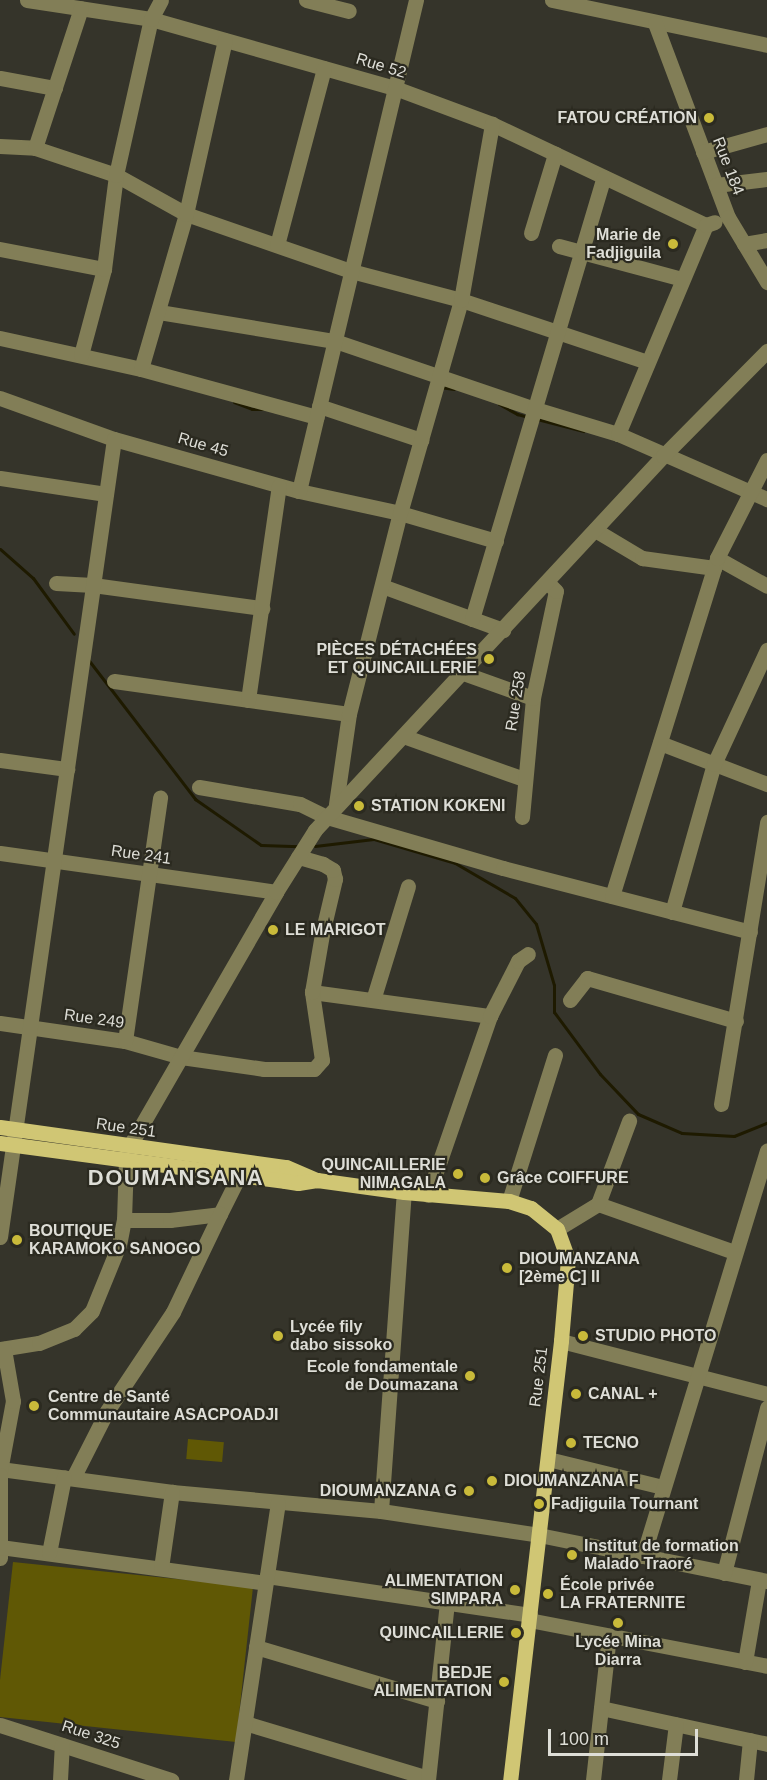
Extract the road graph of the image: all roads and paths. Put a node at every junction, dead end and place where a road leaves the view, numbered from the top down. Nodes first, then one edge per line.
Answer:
1 (27, 0) edge
2 (161, 0) edge
3 (306, 0) edge
4 (416, 0) edge
5 (553, 0) edge
6 (81, 8) junction
7 (349, 11) dead end
8 (151, 19) junction
9 (655, 23) junction
10 (225, 40) junction
11 (767, 45) edge
12 (324, 68) junction
13 (0, 78) edge
14 (55, 88) junction
15 (395, 88) junction
16 (492, 124) junction
17 (767, 134) edge
18 (0, 146) edge
19 (35, 148) junction
20 (703, 152) junction
21 (555, 154) junction
22 (116, 175) junction
23 (604, 177) junction
24 (767, 179) edge
25 (716, 186) junction
26 (186, 214) junction
27 (728, 217) junction
28 (706, 225) junction
29 (531, 233) dead end
30 (767, 240) edge
31 (744, 244) junction
32 (277, 245) junction
33 (559, 246) dead end
34 (0, 249) edge
35 (581, 253) junction
36 (104, 269) junction
37 (351, 272) junction
38 (682, 279) junction
39 (767, 282) edge
40 (461, 300) junction
41 (159, 312) junction
42 (558, 332) junction
43 (0, 338) edge
44 (335, 341) junction
45 (767, 351) edge
46 (81, 355) junction
47 (647, 362) junction
48 (141, 369) junction
49 (440, 376) junction
50 (0, 398) edge
51 (535, 409) junction
52 (318, 411) junction
53 (618, 434) junction
54 (114, 439) junction
55 (421, 440) junction
56 (663, 456) junction
57 (767, 460) edge
58 (0, 478) edge
59 (279, 486) junction
60 (299, 491) junction
61 (749, 492) junction
62 (106, 494) junction
63 (767, 499) edge
64 (400, 513) junction
65 (595, 530) junction
66 (495, 541) junction
67 (716, 563) junction
68 (56, 583) dead end
69 (93, 585) junction
70 (382, 586) junction
71 (767, 586) edge
72 (552, 587) junction
73 (262, 608) junction
74 (472, 619) junction
75 (503, 630) junction
76 (767, 650) edge
77 (464, 673) junction
78 (114, 681) dead end
79 (533, 698) junction
80 (248, 700) junction
81 (349, 714) junction
82 (403, 736) junction
83 (660, 743) junction
84 (0, 760) edge
85 (714, 764) junction
86 (66, 769) junction
87 (524, 779) junction
88 (767, 784) edge
89 (199, 786) dead end
90 (160, 798) dead end
91 (332, 810) junction
92 (522, 818) dead end
93 (767, 822) edge
94 (0, 853) edge
95 (298, 857) junction
96 (54, 861) junction
97 (149, 874) junction
98 (408, 886) dead end
99 (276, 892) junction
100 (612, 896) junction
101 (672, 912) junction
102 (750, 932) junction
103 (528, 954) dead end
104 (312, 992) junction
105 (373, 1000) junction
106 (570, 1000) dead end
107 (490, 1016) junction
108 (736, 1021) junction
109 (0, 1023) edge
110 (30, 1028) junction
111 (125, 1041) junction
112 (555, 1055) dead end
113 (180, 1057) junction
114 (721, 1104) dead end
115 (629, 1121) dead end
116 (0, 1127) edge
117 (16, 1130) junction
118 (7, 1144) edge
119 (767, 1150) edge
120 (128, 1154) junction
121 (239, 1176) junction
122 (317, 1180) junction
123 (404, 1192) junction
124 (428, 1195) junction
125 (510, 1201) junction
126 (597, 1204) junction
127 (220, 1214) junction
128 (124, 1220) junction
129 (557, 1229) junction
130 (0, 1237) edge
131 (734, 1252) junction
132 (561, 1341) junction
133 (2, 1349) edge
134 (697, 1376) junction
135 (767, 1394) edge
136 (767, 1408) edge
137 (4, 1426) edge
138 (548, 1458) junction
139 (0, 1471) edge
140 (68, 1477) junction
141 (663, 1487) junction
142 (172, 1492) junction
143 (278, 1503) junction
144 (381, 1511) junction
145 (539, 1535) junction
146 (0, 1547) edge
147 (49, 1553) junction
148 (643, 1556) junction
149 (0, 1558) edge
150 (161, 1568) junction
151 (724, 1573) junction
152 (266, 1580) junction
153 (763, 1580) edge
154 (447, 1602) junction
155 (529, 1617) junction
156 (609, 1635) junction
157 (256, 1647) junction
158 (745, 1662) junction
159 (767, 1666) edge
160 (436, 1701) junction
161 (601, 1708) junction
162 (245, 1723) junction
163 (676, 1724) junction
164 (0, 1725) edge
165 (750, 1740) junction
166 (767, 1744) edge
167 (62, 1745) junction
168 (428, 1779) edge
169 (60, 1780) edge
170 (171, 1780) edge
171 (236, 1780) edge
172 (510, 1780) edge
173 (592, 1780) edge
174 (669, 1780) edge
175 (746, 1780) edge

1 - 6 street, Rue 52
2 - 8 street
3 - 7 street
4 - 15 street
5 - 9 street
6 - 8 street, Rue 52
6 - 14 street
8 - 10 street, Rue 52
8 - 22 street
9 - 11 street
9 - 20 street, Rue 184
10 - 12 street, Rue 52
10 - 26 street
12 - 15 street, Rue 52
12 - 32 street
13 - 14 street
14 - 19 street
15 - 16 street, Rue 52
15 - 37 street
16 - 21 street, Rue 52
16 - 40 street
17 - 20 street
18 - 19 street
19 - 22 street
20 - 25 street, Rue 184
21 - 23 street, Rue 52
21 - 29 street
22 - 26 street
22 - 36 street
23 - 28 street, Rue 52
23 - 35 street
24 - 25 street
25 - 27 street, Rue 184
26 - 32 street
26 - 41 street
27 - 28 street
27 - 31 street, Rue 184
28 - 38 street
30 - 31 street
31 - 39 street, Rue 184
32 - 37 street
33 - 35 street
34 - 36 street
35 - 38 street
35 - 42 street
36 - 46 street
37 - 40 street
37 - 44 street
38 - 47 street
40 - 42 street
40 - 49 street
41 - 44 street
41 - 48 street
42 - 47 street
42 - 51 street
43 - 46 street
44 - 49 street
44 - 52 street
45 - 56 street
46 - 48 street
47 - 53 street
48 - 52 street
49 - 51 street
49 - 55 street
50 - 54 street, Rue 45
51 - 53 street
51 - 66 street
52 - 55 street
52 - 60 street
53 - 56 street
54 - 59 street, Rue 45
54 - 62 street
55 - 64 street
56 - 61 street
56 - 65 street
57 - 61 street
58 - 62 street
59 - 60 street, Rue 45
59 - 73 street
60 - 64 street, Rue 45
61 - 63 street
61 - 67 street
62 - 69 street
64 - 66 street, Rue 45
64 - 70 street
65 - 67 street
65 - 72 street
66 - 74 street
67 - 71 street
67 - 83 street
68 - 69 street
69 - 73 street
69 - 86 street
70 - 74 street
70 - 81 street
72 - 75 street
72 - 79 street, Rue 258
73 - 80 street
74 - 75 street
75 - 77 street
76 - 85 street
77 - 79 street
77 - 82 street
78 - 80 street
79 - 87 street, Rue 258
80 - 81 street
81 - 91 street
82 - 87 street
82 - 91 street
83 - 85 street
83 - 100 street
84 - 86 street
85 - 88 street
85 - 101 street
86 - 96 street
87 - 92 street, Rue 258
89 - 91 street
90 - 97 street
91 - 95 street
91 - 100 street
93 - 102 street
94 - 96 street, Rue 241
95 - 99 street
95 - 104 street
96 - 97 street, Rue 241
96 - 110 street
97 - 99 street, Rue 241
97 - 111 street
98 - 105 street
99 - 113 street
100 - 101 street
101 - 102 street
102 - 108 street
103 - 107 street
104 - 105 street
104 - 113 street, Rue 249
105 - 107 street
106 - 108 street
107 - 124 street
108 - 114 street
109 - 110 street, Rue 249
110 - 111 street, Rue 249
110 - 117 street
111 - 113 street, Rue 249
112 - 125 street
113 - 120 street
115 - 126 street
116 - 117 main road, Rue 251
117 - 118 street
117 - 120 main road, Rue 251
118 - 120 main road, Rue 251
118 - 130 street
119 - 131 street
120 - 121 main road, Rue 251
120 - 122 main road, Rue 251
120 - 128 street
121 - 122 main road, Rue 251
121 - 127 street
122 - 123 main road, Rue 251
123 - 124 main road, Rue 251
123 - 144 street
124 - 125 main road, Rue 251
125 - 129 main road, Rue 251
126 - 129 street
126 - 131 street
127 - 128 street
127 - 140 street
128 - 133 street
129 - 132 main road, Rue 251
131 - 134 street
132 - 134 street
132 - 138 main road, Rue 251
133 - 137 street
134 - 135 street
134 - 141 street
136 - 151 street
137 - 139 street
138 - 141 street
138 - 145 main road, Rue 251
139 - 140 street
139 - 146 street
140 - 142 street
140 - 147 street
141 - 148 street
142 - 143 street
142 - 150 street
143 - 144 street
143 - 152 street
144 - 145 street
145 - 148 street
145 - 155 main road, Rue 251
146 - 147 street
146 - 149 street
147 - 150 street
148 - 151 street
150 - 152 street
151 - 153 street
152 - 154 street
152 - 157 street
153 - 158 street
154 - 155 street
154 - 160 street
155 - 156 street
155 - 172 main road, Rue 251
156 - 158 street
156 - 161 street
157 - 160 street
157 - 162 street
158 - 159 street
160 - 168 street
161 - 163 street
161 - 173 street
162 - 168 street
162 - 171 street
163 - 165 street
163 - 174 street
164 - 167 street, Rue 325
165 - 166 street
165 - 175 street
167 - 169 street
167 - 170 street, Rue 325

